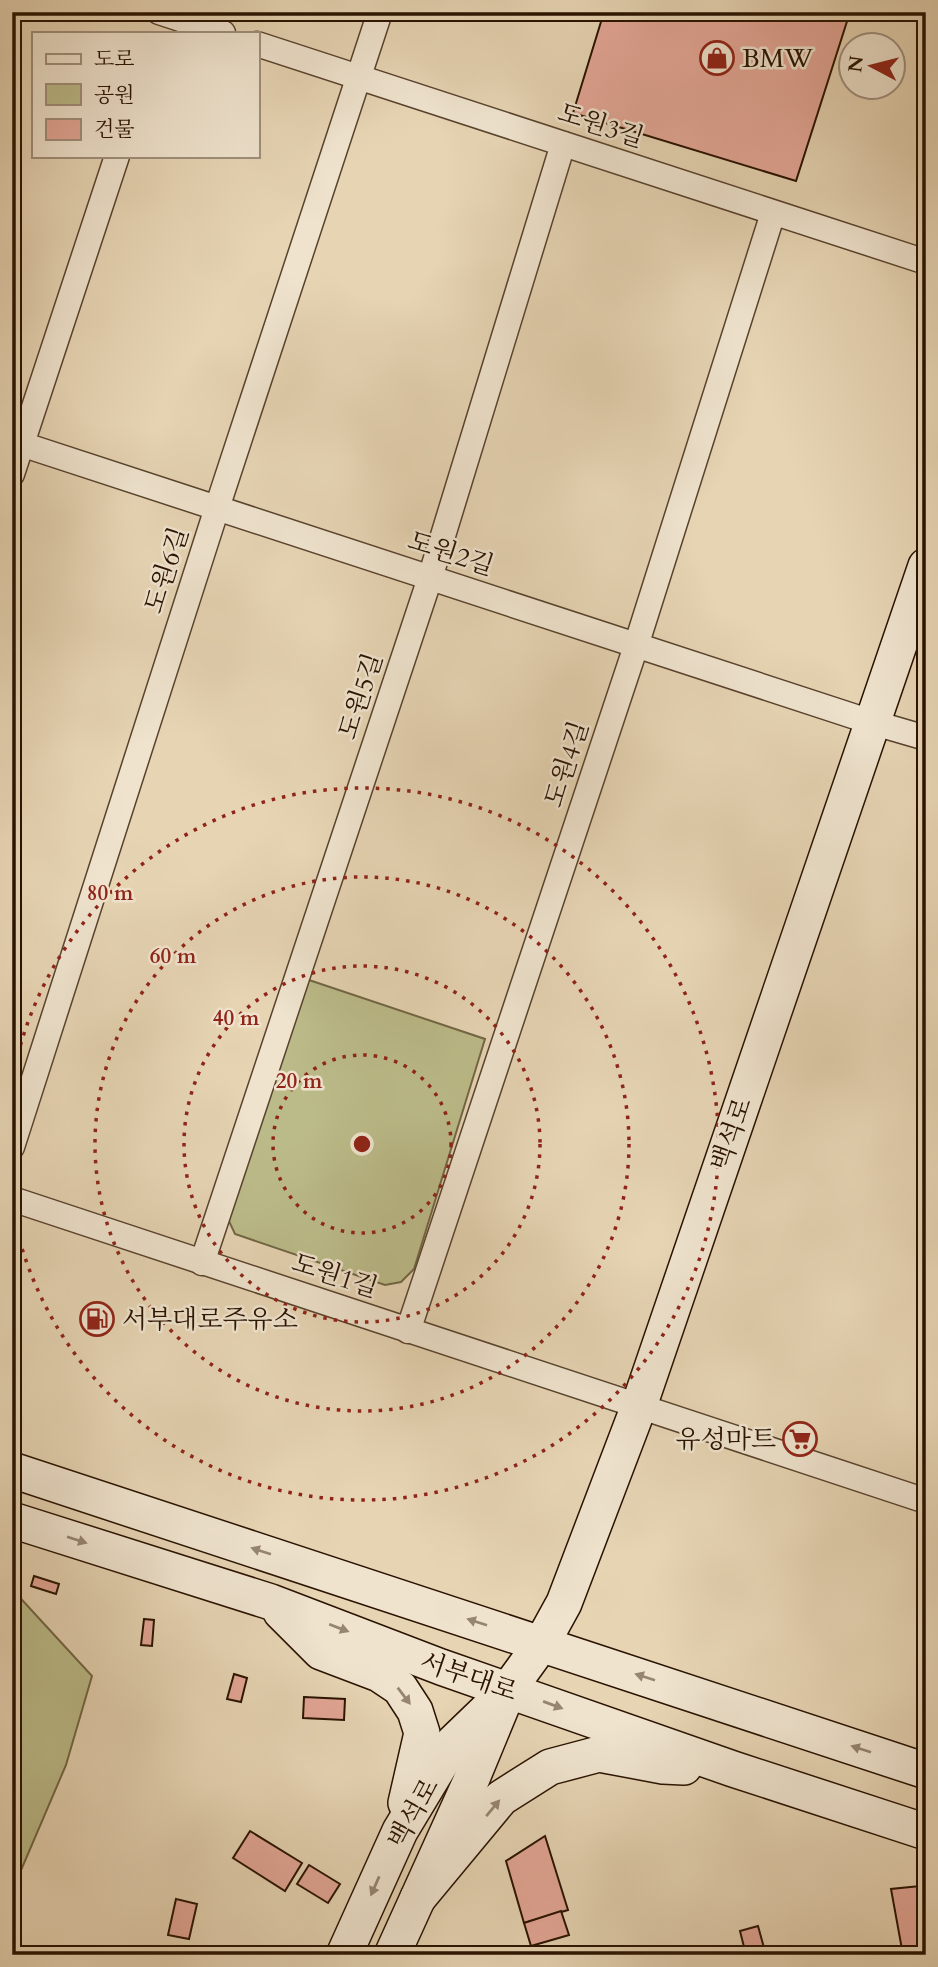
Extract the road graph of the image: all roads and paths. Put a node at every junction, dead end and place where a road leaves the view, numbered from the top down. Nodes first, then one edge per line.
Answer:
1 (380, 12) edge
2 (160, 20) edge
3 (218, 32) edge
4 (259, 45) edge
5 (360, 78) junction
6 (563, 144) junction
7 (116, 158) edge
8 (773, 213) junction
9 (926, 262) edge
10 (17, 443) edge
11 (12, 474) edge
12 (217, 508) junction
13 (926, 566) edge
14 (430, 578) junction
15 (636, 646) junction
16 (871, 722) junction
17 (926, 738) edge
18 (12, 1147) edge
19 (12, 1199) edge
20 (202, 1263) junction
21 (408, 1331) junction
22 (639, 1406) junction
23 (12, 1470) edge
24 (926, 1501) edge
25 (12, 1520) edge
26 (271, 1602) junction
27 (542, 1643) junction
28 (508, 1690) junction
29 (733, 1769) junction
30 (926, 1771) edge
31 (400, 1831) junction
32 (926, 1832) edge
33 (418, 1898) junction
34 (344, 1955) edge
35 (392, 1955) edge

1 - 5 street, 도원6길
2 - 3 street
4 - 5 street, 도원3길
5 - 6 street, 도원3길
5 - 12 street, 도원6길
6 - 8 street, 도원3길
6 - 14 street, 도원5길
7 - 10 street
8 - 9 street, 도원3길
8 - 15 street, 도원4길
10 - 11 street
10 - 12 street, 도원2길
12 - 14 street, 도원2길
12 - 18 street, 도원6길
13 - 16 main road, 백석로
14 - 15 street, 도원2길
14 - 20 street, 도원5길
15 - 16 street, 도원2길
15 - 21 street, 도원4길
16 - 17 street, 도원2길
16 - 22 main road, 백석로
19 - 20 street, 도원1길
20 - 21 street, 도원1길
21 - 22 street, 도원1길
22 - 24 street, 도원1길
22 - 27 main road, 백석로
27 -> 23 main road, 서부대로
25 -> 26 main road, 서부대로
26 -> 28 main road, 서부대로
26 -> 31 main road
27 - 28 main road, 백석로
30 -> 27 main road, 서부대로
28 -> 29 main road, 서부대로
28 - 31 main road, 백석로
28 - 33 main road, 백석로
29 - 32 main road, 서부대로
33 -> 29 main road
31 -> 34 main road, 백석로
33 - 35 main road, 백석로

